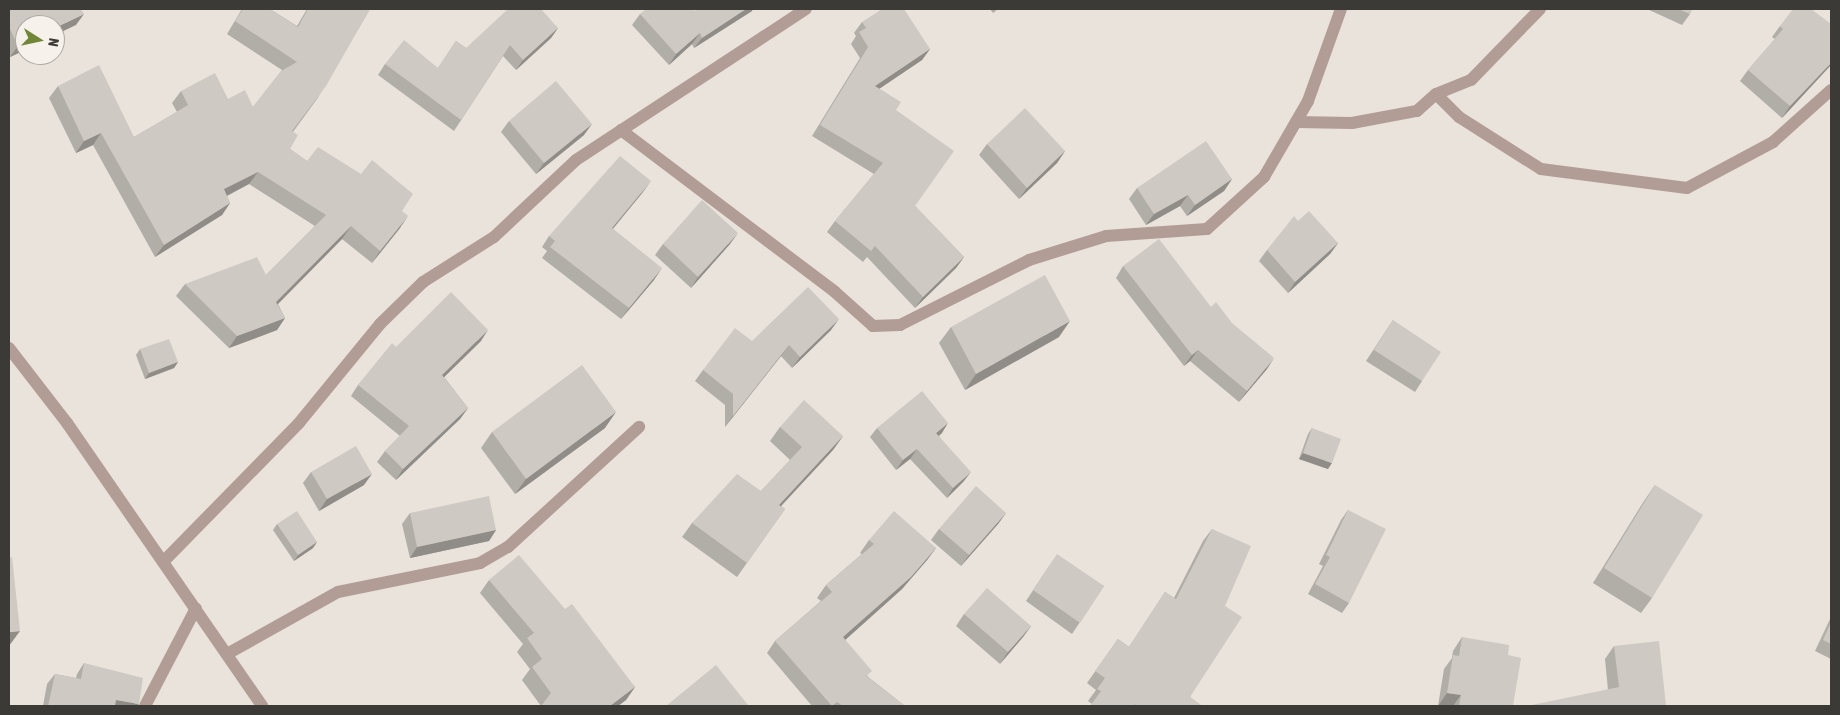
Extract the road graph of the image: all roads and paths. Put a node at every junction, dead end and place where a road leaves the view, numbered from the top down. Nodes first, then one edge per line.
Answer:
1 (806, 9) edge
2 (1341, 9) edge
3 (1540, 9) edge
4 (1831, 90) edge
5 (1436, 94) junction
6 (1296, 122) junction
7 (621, 130) junction
8 (9, 348) edge
9 (639, 427) dead end
10 (163, 562) junction
11 (196, 608) junction
12 (226, 654) junction
13 (145, 706) edge
14 (262, 706) edge

1 - 7 street
2 - 6 street
3 - 5 street
4 - 5 street
5 - 6 street
6 - 7 street
7 - 10 street
8 - 10 street
9 - 12 street
10 - 11 street
11 - 12 street
11 - 13 street
12 - 14 street

